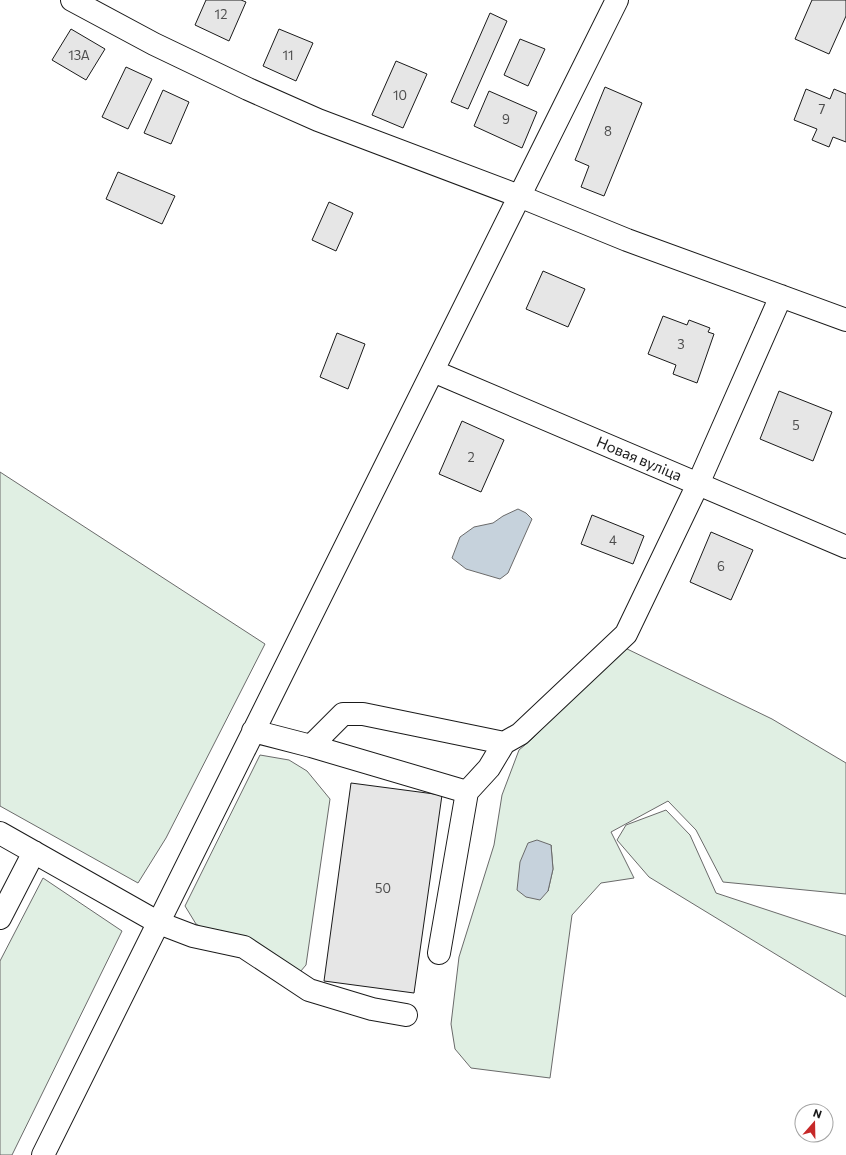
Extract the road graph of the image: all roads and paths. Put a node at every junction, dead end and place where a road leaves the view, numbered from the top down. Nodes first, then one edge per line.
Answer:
1 (72, 0) edge
2 (617, 0) edge
3 (519, 196) junction
4 (781, 296) junction
5 (846, 320) edge
6 (433, 371) junction
7 (698, 484) junction
8 (846, 547) edge
9 (253, 731) junction
10 (504, 743) junction
11 (311, 746) junction
12 (467, 792) junction
13 (0, 833) edge
14 (34, 852) junction
15 (0, 918) edge
16 (158, 923) junction
17 (439, 953) dead end
18 (406, 1015) dead end
19 (43, 1155) edge

1 - 3 street
2 - 3 street
3 - 4 street
3 - 6 street
4 - 5 street
4 - 7 street
6 - 7 street, Новая вуліца
6 - 9 street
7 - 8 street, Новая вуліца
7 - 10 street
9 - 11 street
9 - 16 street
10 - 11 street
10 - 12 street
11 - 12 street
12 - 17 street
13 - 14 street
14 - 15 street
14 - 16 street
16 - 18 street
16 - 19 street

